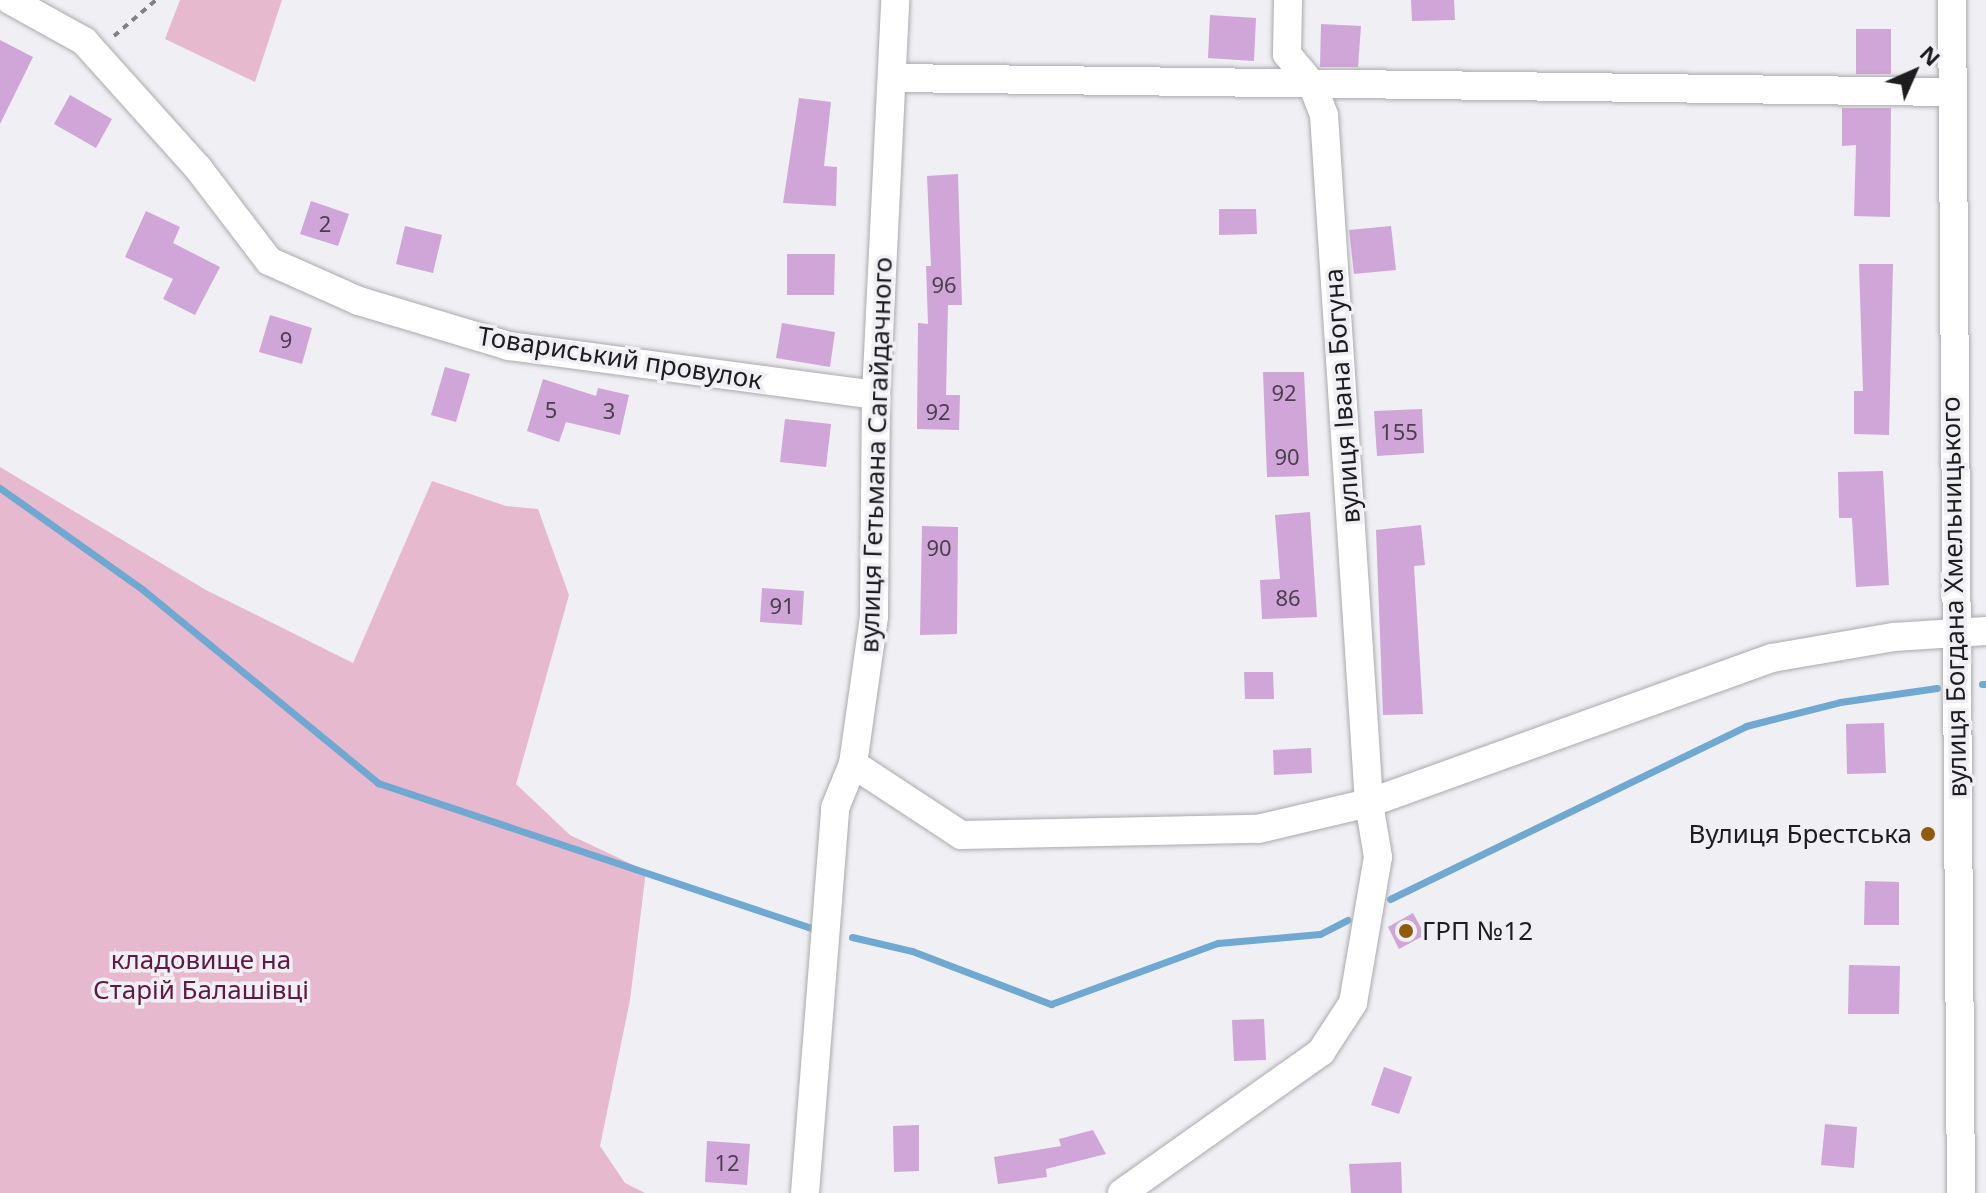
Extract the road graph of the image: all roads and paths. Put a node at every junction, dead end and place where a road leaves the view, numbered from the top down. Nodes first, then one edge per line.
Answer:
1 (10, 0) edge
2 (156, 0) edge
3 (895, 0) edge
4 (1288, 0) edge
5 (1952, 0) edge
6 (84, 41) junction
7 (895, 78) junction
8 (1312, 84) junction
9 (1952, 92) junction
10 (876, 395) junction
11 (1972, 630) edge
12 (853, 764) junction
13 (1369, 803) junction
14 (805, 1193) edge
15 (1122, 1193) edge
16 (1961, 1193) edge

1 - 6 street, Товариський провулок
2 - 6 path
3 - 7 street, вулиця Гетьмана Сагайдачного
4 - 8 street, вулиця Івана Богуна
5 - 9 street, вулиця Богдана Хмельницького
6 - 10 street, Товариський провулок
7 - 8 street
7 - 10 street, вулиця Гетьмана Сагайдачного
8 - 9 street
8 - 13 street, вулиця Івана Богуна
9 - 11 street, вулиця Богдана Хмельницького
10 - 12 street, вулиця Гетьмана Сагайдачного
11 - 13 street
11 - 16 street, вулиця Богдана Хмельницького
12 - 13 street
12 - 14 street, вулиця Гетьмана Сагайдачного
13 - 15 street, вулиця Івана Богуна

